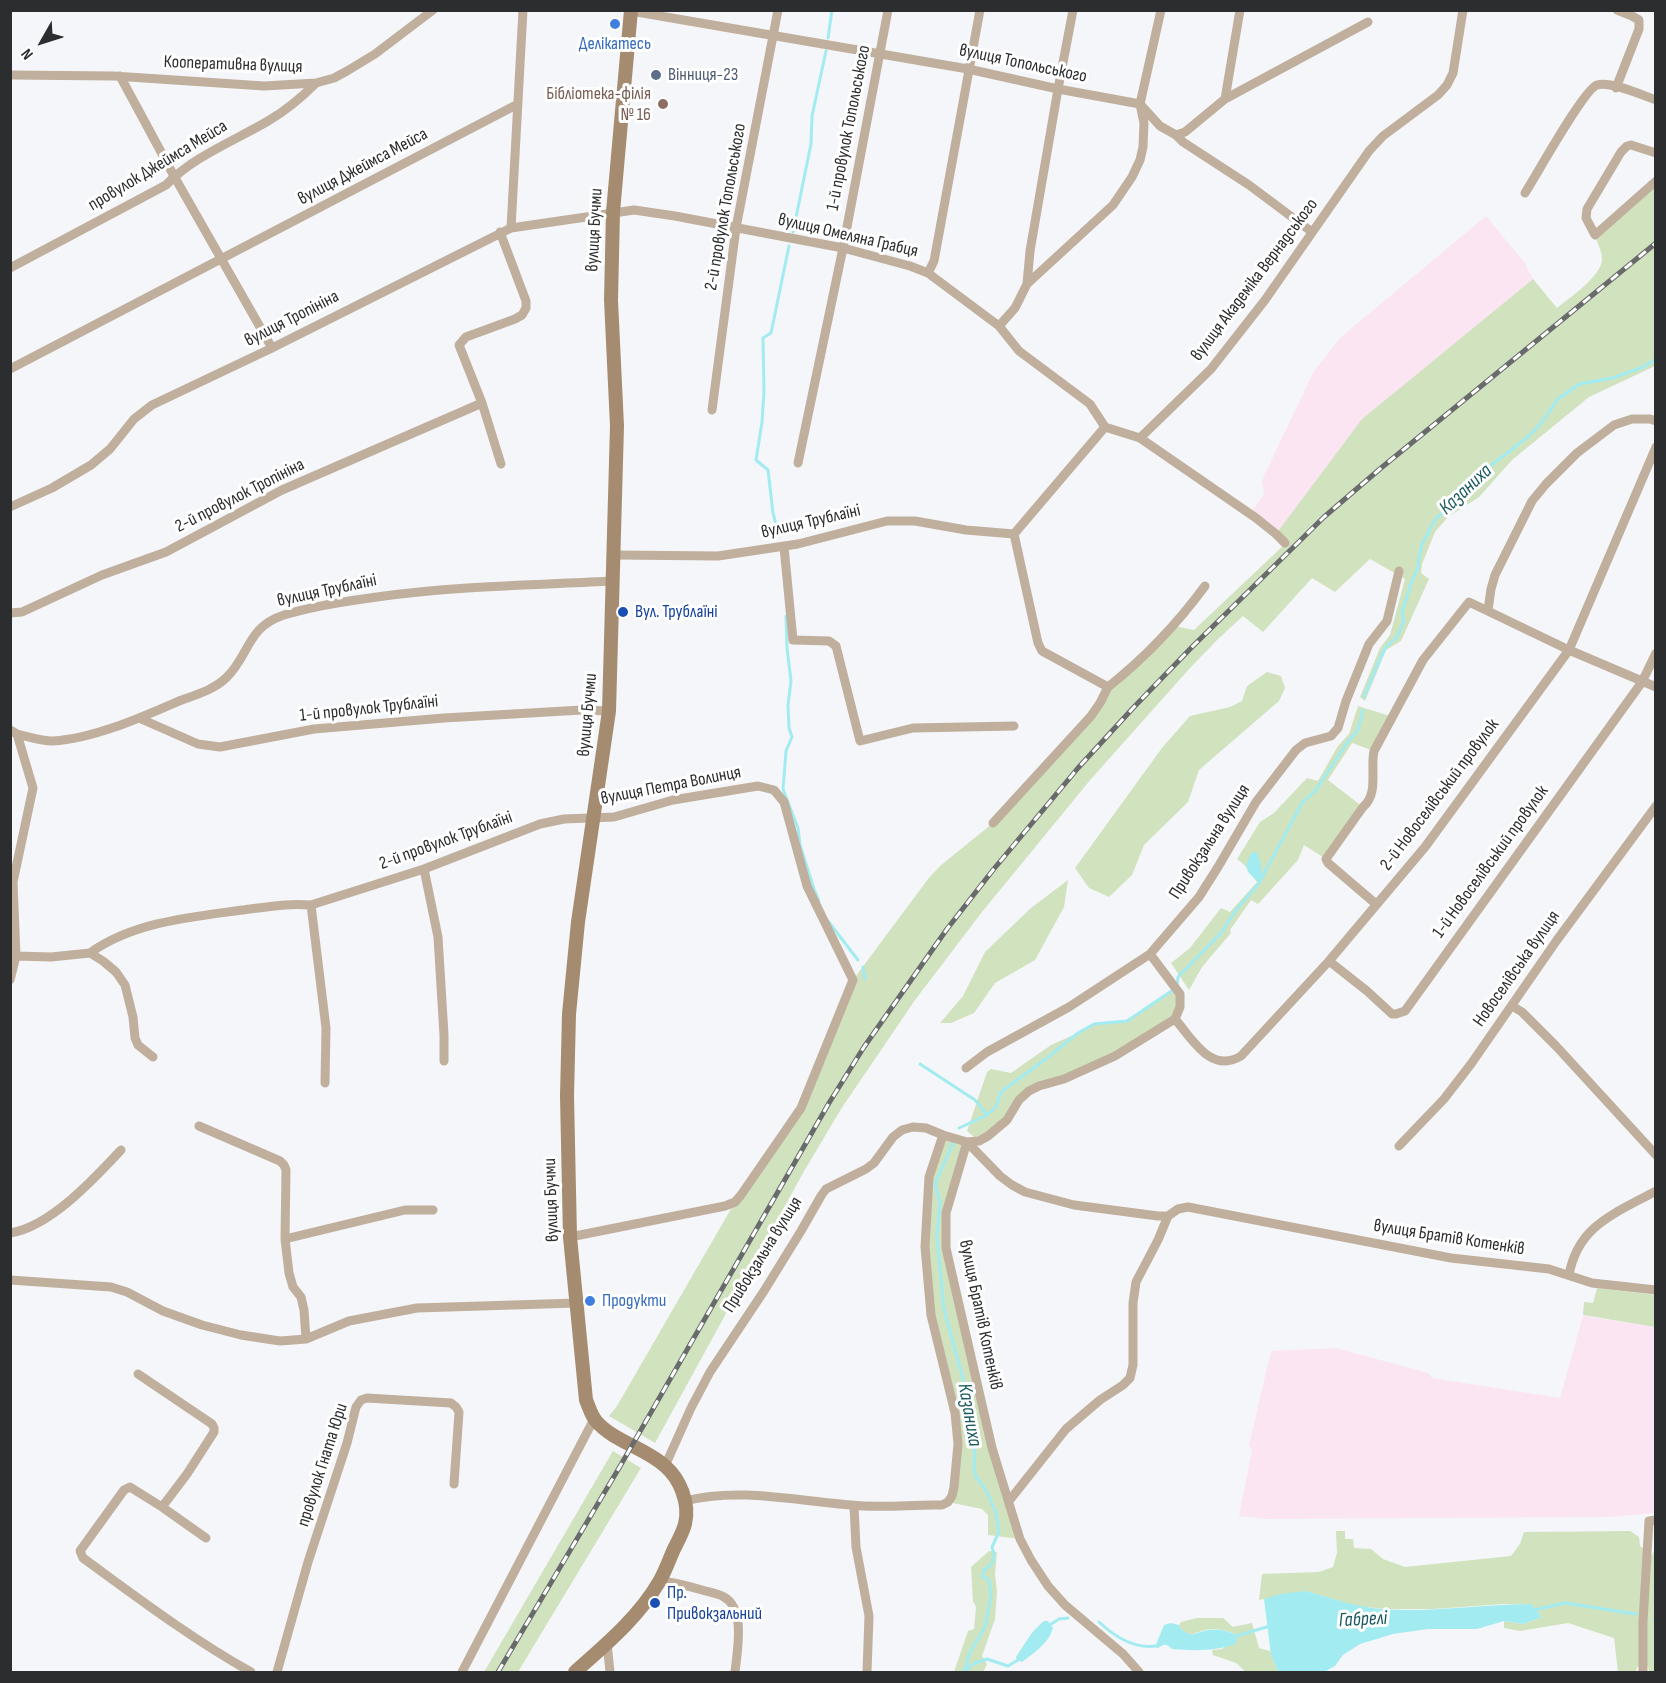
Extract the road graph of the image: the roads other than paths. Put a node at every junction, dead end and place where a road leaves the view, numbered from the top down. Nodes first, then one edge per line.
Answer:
1 (523, 10) edge
2 (778, 10) edge
3 (888, 10) edge
4 (980, 10) edge
5 (1073, 10) edge
6 (1161, 10) edge
7 (1240, 10) edge
8 (1463, 10) edge
9 (1617, 10) edge
10 (432, 11) edge
11 (631, 11) edge
12 (1368, 22) dead end
13 (774, 37) junction
14 (880, 54) junction
15 (968, 69) junction
16 (10, 75) edge
17 (120, 76) junction
18 (316, 83) junction
19 (1616, 87) junction
20 (1058, 89) junction
21 (1225, 99) junction
22 (1656, 100) edge
23 (518, 104) junction
24 (1140, 104) junction
25 (1176, 135) junction
26 (1656, 153) edge
27 (174, 176) junction
28 (1656, 182) edge
29 (1525, 193) dead end
30 (613, 212) junction
31 (511, 228) junction
32 (736, 228) junction
33 (500, 232) junction
34 (1312, 232) junction
35 (843, 248) junction
36 (222, 259) junction
37 (10, 268) edge
38 (928, 273) junction
39 (1027, 284) junction
40 (999, 326) junction
41 (272, 348) junction
42 (10, 369) edge
43 (482, 403) junction
44 (712, 410) dead end
45 (1656, 421) edge
46 (1106, 427) junction
47 (1140, 438) junction
48 (1656, 447) edge
49 (798, 463) dead end
50 (501, 464) dead end
51 (10, 507) edge
52 (1014, 534) junction
53 (1285, 543) dead end
54 (784, 547) junction
55 (614, 555) junction
56 (1399, 570) dead end
57 (613, 582) junction
58 (1205, 586) dead end
59 (1488, 610) junction
60 (10, 613) edge
61 (1569, 650) junction
62 (1656, 653) edge
63 (1642, 682) junction
64 (1108, 687) junction
65 (1656, 687) edge
66 (609, 711) junction
67 (139, 718) junction
68 (1014, 726) dead end
69 (14, 732) edge
70 (1656, 806) edge
71 (593, 818) junction
72 (993, 823) dead end
73 (424, 869) junction
74 (1376, 904) junction
75 (311, 905) junction
76 (90, 953) junction
77 (1150, 954) junction
78 (16, 956) junction
79 (1329, 962) junction
80 (10, 980) edge
81 (1512, 1006) junction
82 (1175, 1019) junction
83 (153, 1057) dead end
84 (444, 1061) dead end
85 (966, 1068) dead end
86 (325, 1083) dead end
87 (200, 1126) dead end
88 (943, 1135) junction
89 (967, 1142) junction
90 (1399, 1146) dead end
91 (121, 1150) dead end
92 (1656, 1155) edge
93 (1656, 1191) edge
94 (432, 1210) dead end
95 (1168, 1216) junction
96 (10, 1233) edge
97 (570, 1237) junction
98 (285, 1239) junction
99 (1569, 1275) junction
100 (10, 1280) edge
101 (1656, 1290) edge
102 (577, 1304) junction
103 (306, 1339) junction
104 (138, 1374) dead end
105 (598, 1423) junction
106 (662, 1463) junction
107 (454, 1484) dead end
108 (685, 1501) junction
109 (1009, 1501) junction
110 (854, 1506) junction
111 (162, 1507) junction
112 (1652, 1521) edge
113 (206, 1538) dead end
114 (660, 1581) junction
115 (607, 1643) junction
116 (251, 1672) edge
117 (278, 1672) edge
118 (462, 1672) edge
119 (575, 1672) edge
120 (610, 1672) edge
121 (735, 1672) edge
122 (867, 1672) edge
123 (1139, 1672) edge
124 (1643, 1672) edge

1 - 23 street
2 - 13 street, 2-й провулок Топольського
3 - 14 street, 1-й провулок Топольського
4 - 15 street
5 - 20 street
6 - 24 street
7 - 21 street
8 - 34 street, вулиця Академіка Вернадського
9 - 19 street
10 - 18 street, Кооперативна вулиця
11 - 13 street, вулиця Топольського
11 - 30 street, вулиця Бучми
12 - 21 street
13 - 14 street, вулиця Топольського
13 - 32 street, 2-й провулок Топольського
14 - 15 street, вулиця Топольського
14 - 35 street, 1-й провулок Топольського
15 - 20 street, вулиця Топольського
15 - 38 street
16 - 17 street, Кооперативна вулиця
17 - 18 street, Кооперативна вулиця
17 - 27 street
18 - 27 street, провулок Джеймса Мейса
19 - 22 street
19 - 29 street
20 - 24 street, вулиця Топольського
20 - 39 street
21 - 25 street
23 - 31 street
23 - 36 street, вулиця Джеймса Мейса
24 - 25 street
24 - 39 street
25 - 34 street
26 - 28 street
27 - 36 street
27 - 37 street, провулок Джеймса Мейса
30 - 31 street, вулиця Тропініна
30 - 32 street, вулиця Омеляна Грабця
30 - 55 street, вулиця Бучми
31 - 33 street, вулиця Тропініна
32 - 35 street, вулиця Омеляна Грабця
32 - 44 street, 2-й провулок Топольського
33 - 41 street, вулиця Тропініна
33 - 43 street
34 - 47 street, вулиця Академіка Вернадського
35 - 38 street, вулиця Омеляна Грабця
35 - 49 street, 1-й провулок Топольського
36 - 41 street
36 - 42 street, вулиця Джеймса Мейса
38 - 40 street, вулиця Омеляна Грабця
39 - 40 street
40 - 46 street, вулиця Омеляна Грабця
41 - 51 street, вулиця Тропініна
43 - 50 street
43 - 60 street, 2-й провулок Тропініна
45 - 59 street
46 - 47 street
46 - 52 street
47 - 53 street
48 - 61 street, 2-й Новоселівський провулок
52 - 54 street, вулиця Трублаїні
52 - 64 street
54 - 55 street, вулиця Трублаїні
54 - 68 street
55 - 57 street, вулиця Бучми
56 - 77 street, Привокзальна вулиця
57 - 66 street, вулиця Бучми
57 - 67 street, вулиця Трублаїні
58 - 64 street
59 - 61 street
59 - 74 street
61 - 63 street
61 - 74 street, 2-й Новоселівський провулок
62 - 63 street, 1-й Новоселівський провулок
63 - 65 street
63 - 79 street, 1-й Новоселівський провулок
64 - 72 street
66 - 67 street, 1-й провулок Трублаїні
66 - 71 street, вулиця Бучми
67 - 69 street, вулиця Трублаїні
69 - 78 street
70 - 81 street, Новоселівська вулиця
71 - 73 street, 2-й провулок Трублаїні
71 - 97 street, вулиця Бучми
71 - 97 street, вулиця Петра Волинця
73 - 75 street, 2-й провулок Трублаїні
73 - 84 street
74 - 79 street, 2-й Новоселівський провулок
75 - 76 street, 2-й провулок Трублаїні
75 - 86 street
76 - 78 street
76 - 83 street
77 - 82 street
77 - 85 street, Привокзальна вулиця
78 - 80 street
79 - 82 street, 2-й Новоселівський провулок
81 - 90 street, Новоселівська вулиця
81 - 92 street
82 - 89 street
87 - 98 street
88 - 89 street, Привокзальна вулиця
88 - 106 street, Привокзальна вулиця
88 - 110 street
89 - 95 street, вулиця Братів Котенків
89 - 109 street, вулиця Братів Котенків
91 - 96 street
93 - 99 street
94 - 98 street
95 - 99 street, вулиця Братів Котенків
95 - 109 street
97 - 102 street, вулиця Бучми
98 - 103 street
99 - 101 street, вулиця Братів Котенків
100 - 103 street
102 - 103 street
102 - 105 street, вулиця Бучми
104 - 111 street
105 - 106 street
105 - 118 street
106 - 108 street
107 - 117 street, провулок Гната Юри
108 - 110 street
108 - 114 street
109 - 123 street, вулиця Братів Котенків
110 - 122 street
111 - 113 street
111 - 116 street
112 - 124 street
114 - 115 street
114 - 121 street
115 - 119 street
115 - 120 street

